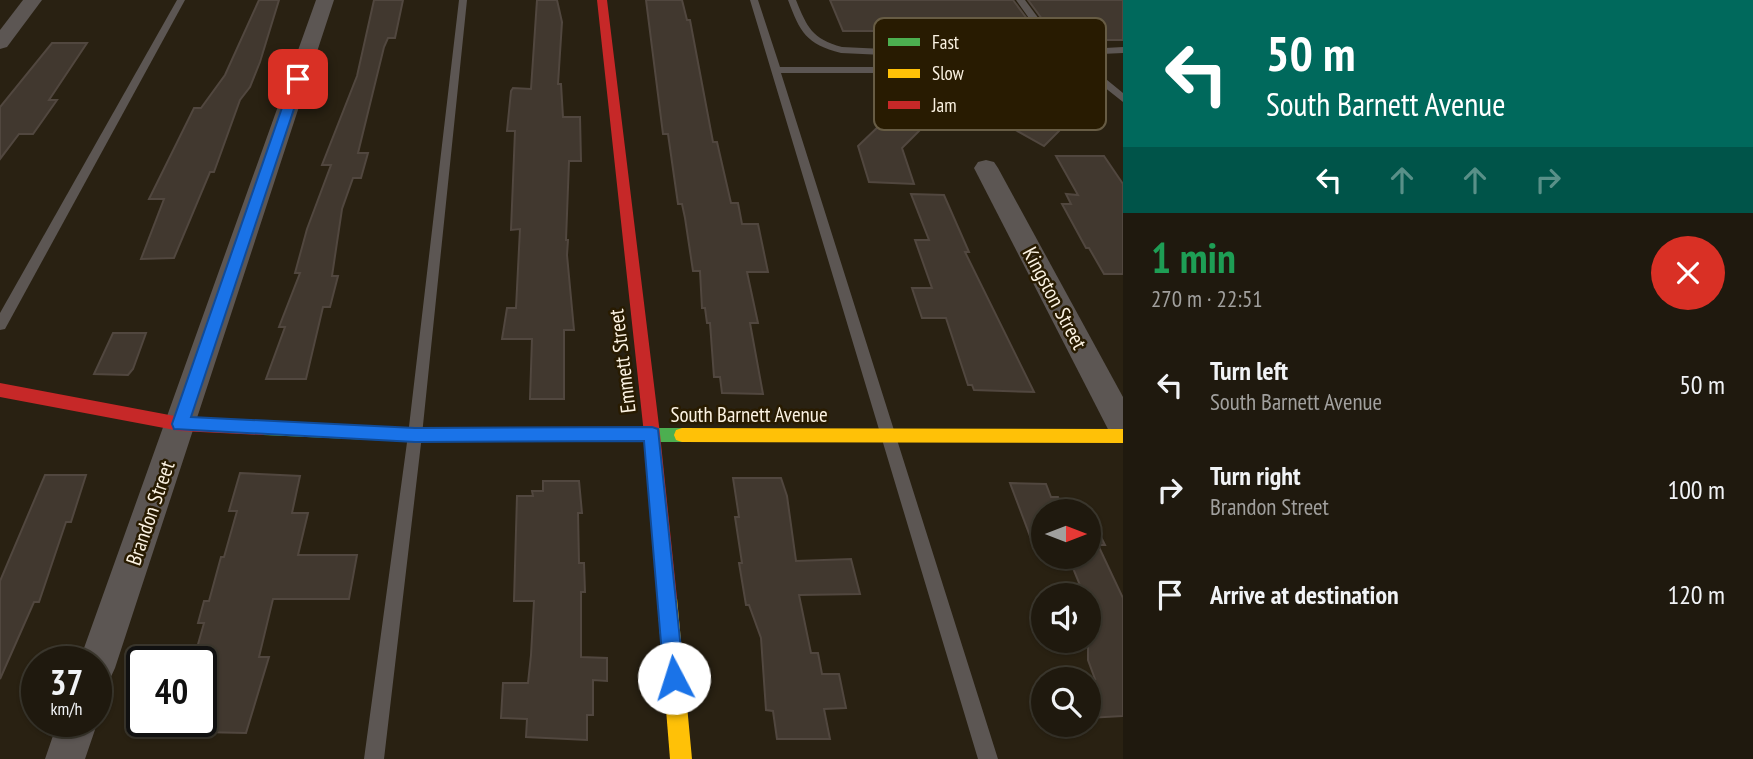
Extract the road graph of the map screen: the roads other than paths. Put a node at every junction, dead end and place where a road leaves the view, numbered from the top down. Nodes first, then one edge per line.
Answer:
1 (33, 0) edge
2 (181, 0) edge
3 (325, 0) edge
4 (463, 0) edge
5 (603, 0) edge
6 (754, 0) edge
7 (792, 0) edge
8 (1020, 0) edge
9 (1033, 18) edge
10 (0, 43) edge
11 (874, 52) edge
12 (775, 70) junction
13 (874, 70) edge
14 (1106, 81) edge
15 (1123, 99) edge
16 (986, 168) dead end
17 (0, 325) edge
18 (0, 390) edge
19 (180, 424) junction
20 (1123, 427) edge
21 (652, 434) junction
22 (415, 435) junction
23 (890, 436) junction
24 (1123, 436) edge
25 (104, 646) edge
26 (73, 737) edge
27 (65, 759) edge
28 (374, 759) edge
29 (681, 759) edge
30 (988, 759) edge

1 - 10 street
2 - 17 lane
3 - 19 street, Brandon Street
4 - 22 lane
5 - 21 street, Emmett Street
6 - 12 lane
7 - 11 lane
8 - 9 lane
12 - 13 lane
12 - 23 lane
14 - 15 lane
16 - 20 street, Kingston Street
18 - 19 street, South Barnett Avenue
19 - 22 street, South Barnett Avenue
19 - 25 street, Brandon Street
21 - 22 street, South Barnett Avenue
21 - 23 street, South Barnett Avenue
21 - 29 street, Emmett Street
22 - 28 lane
23 - 24 street, South Barnett Avenue
23 - 30 lane
26 - 27 street

